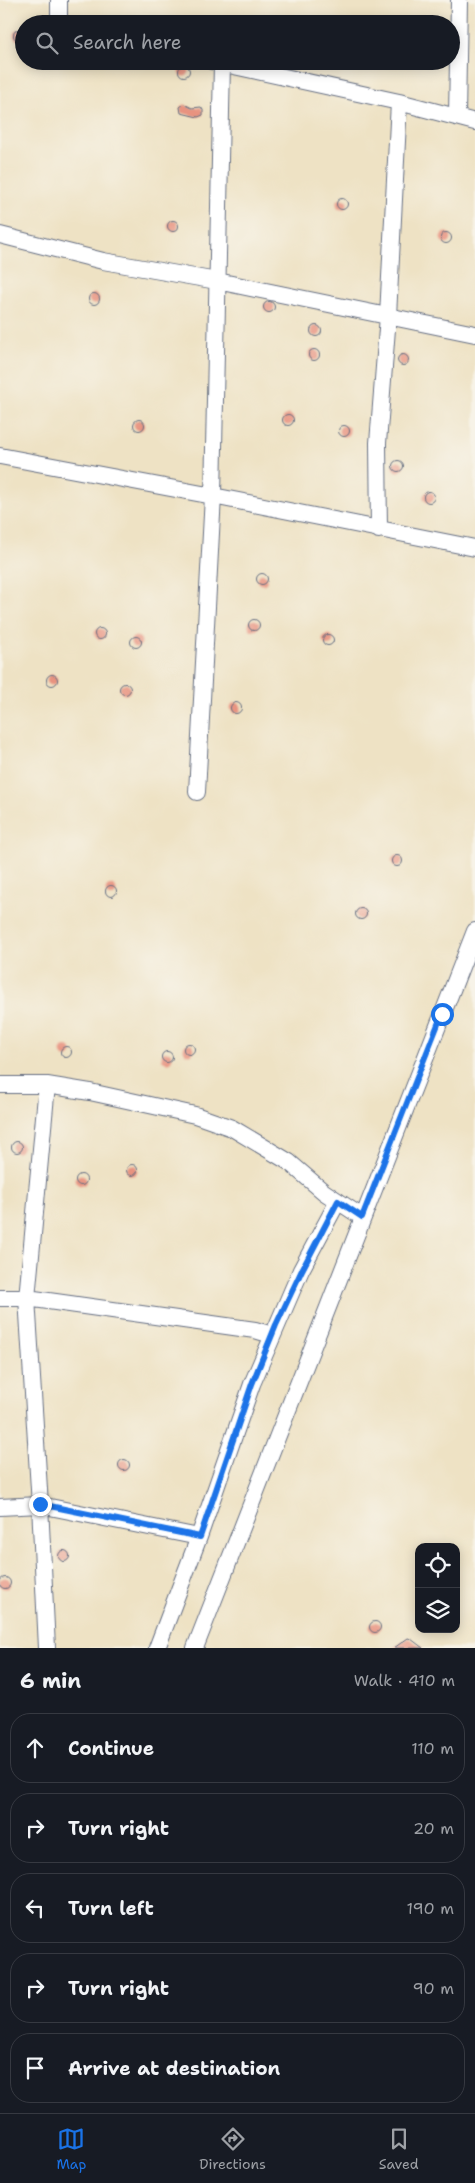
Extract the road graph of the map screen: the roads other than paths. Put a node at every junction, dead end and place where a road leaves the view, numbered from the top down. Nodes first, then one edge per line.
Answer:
1 (59, 0) edge
2 (459, 0) edge
3 (59, 15) edge
4 (459, 15) edge
5 (216, 70) edge
6 (253, 70) edge
7 (458, 70) edge
8 (399, 102) junction
9 (457, 117) junction
10 (475, 122) edge
11 (0, 235) edge
12 (218, 281) junction
13 (388, 316) junction
14 (475, 334) edge
15 (0, 456) edge
16 (213, 496) junction
17 (379, 530) junction
18 (475, 548) edge
19 (197, 792) dead end
20 (475, 931) edge
21 (0, 1085) edge
22 (47, 1085) junction
23 (338, 1201) junction
24 (362, 1217) junction
25 (0, 1298) edge
26 (27, 1298) junction
27 (272, 1334) junction
28 (40, 1504) junction
29 (0, 1507) edge
30 (200, 1537) junction
31 (47, 1648) edge
32 (157, 1648) edge
33 (195, 1648) edge

1 - 3 street
2 - 4 street
5 - 12 street
6 - 8 street
7 - 9 street
8 - 9 street
8 - 13 street
9 - 10 street
11 - 12 street
12 - 13 street
12 - 16 street
13 - 14 street
13 - 17 street
15 - 16 street
16 - 17 street
16 - 19 street
17 - 18 street
20 - 24 street
21 - 22 street
22 - 23 street
22 - 26 street
23 - 24 street
23 - 27 street
24 - 33 street
25 - 26 street
26 - 27 street
26 - 28 street
27 - 30 street
28 - 29 street
28 - 30 street
28 - 31 street
30 - 32 street

